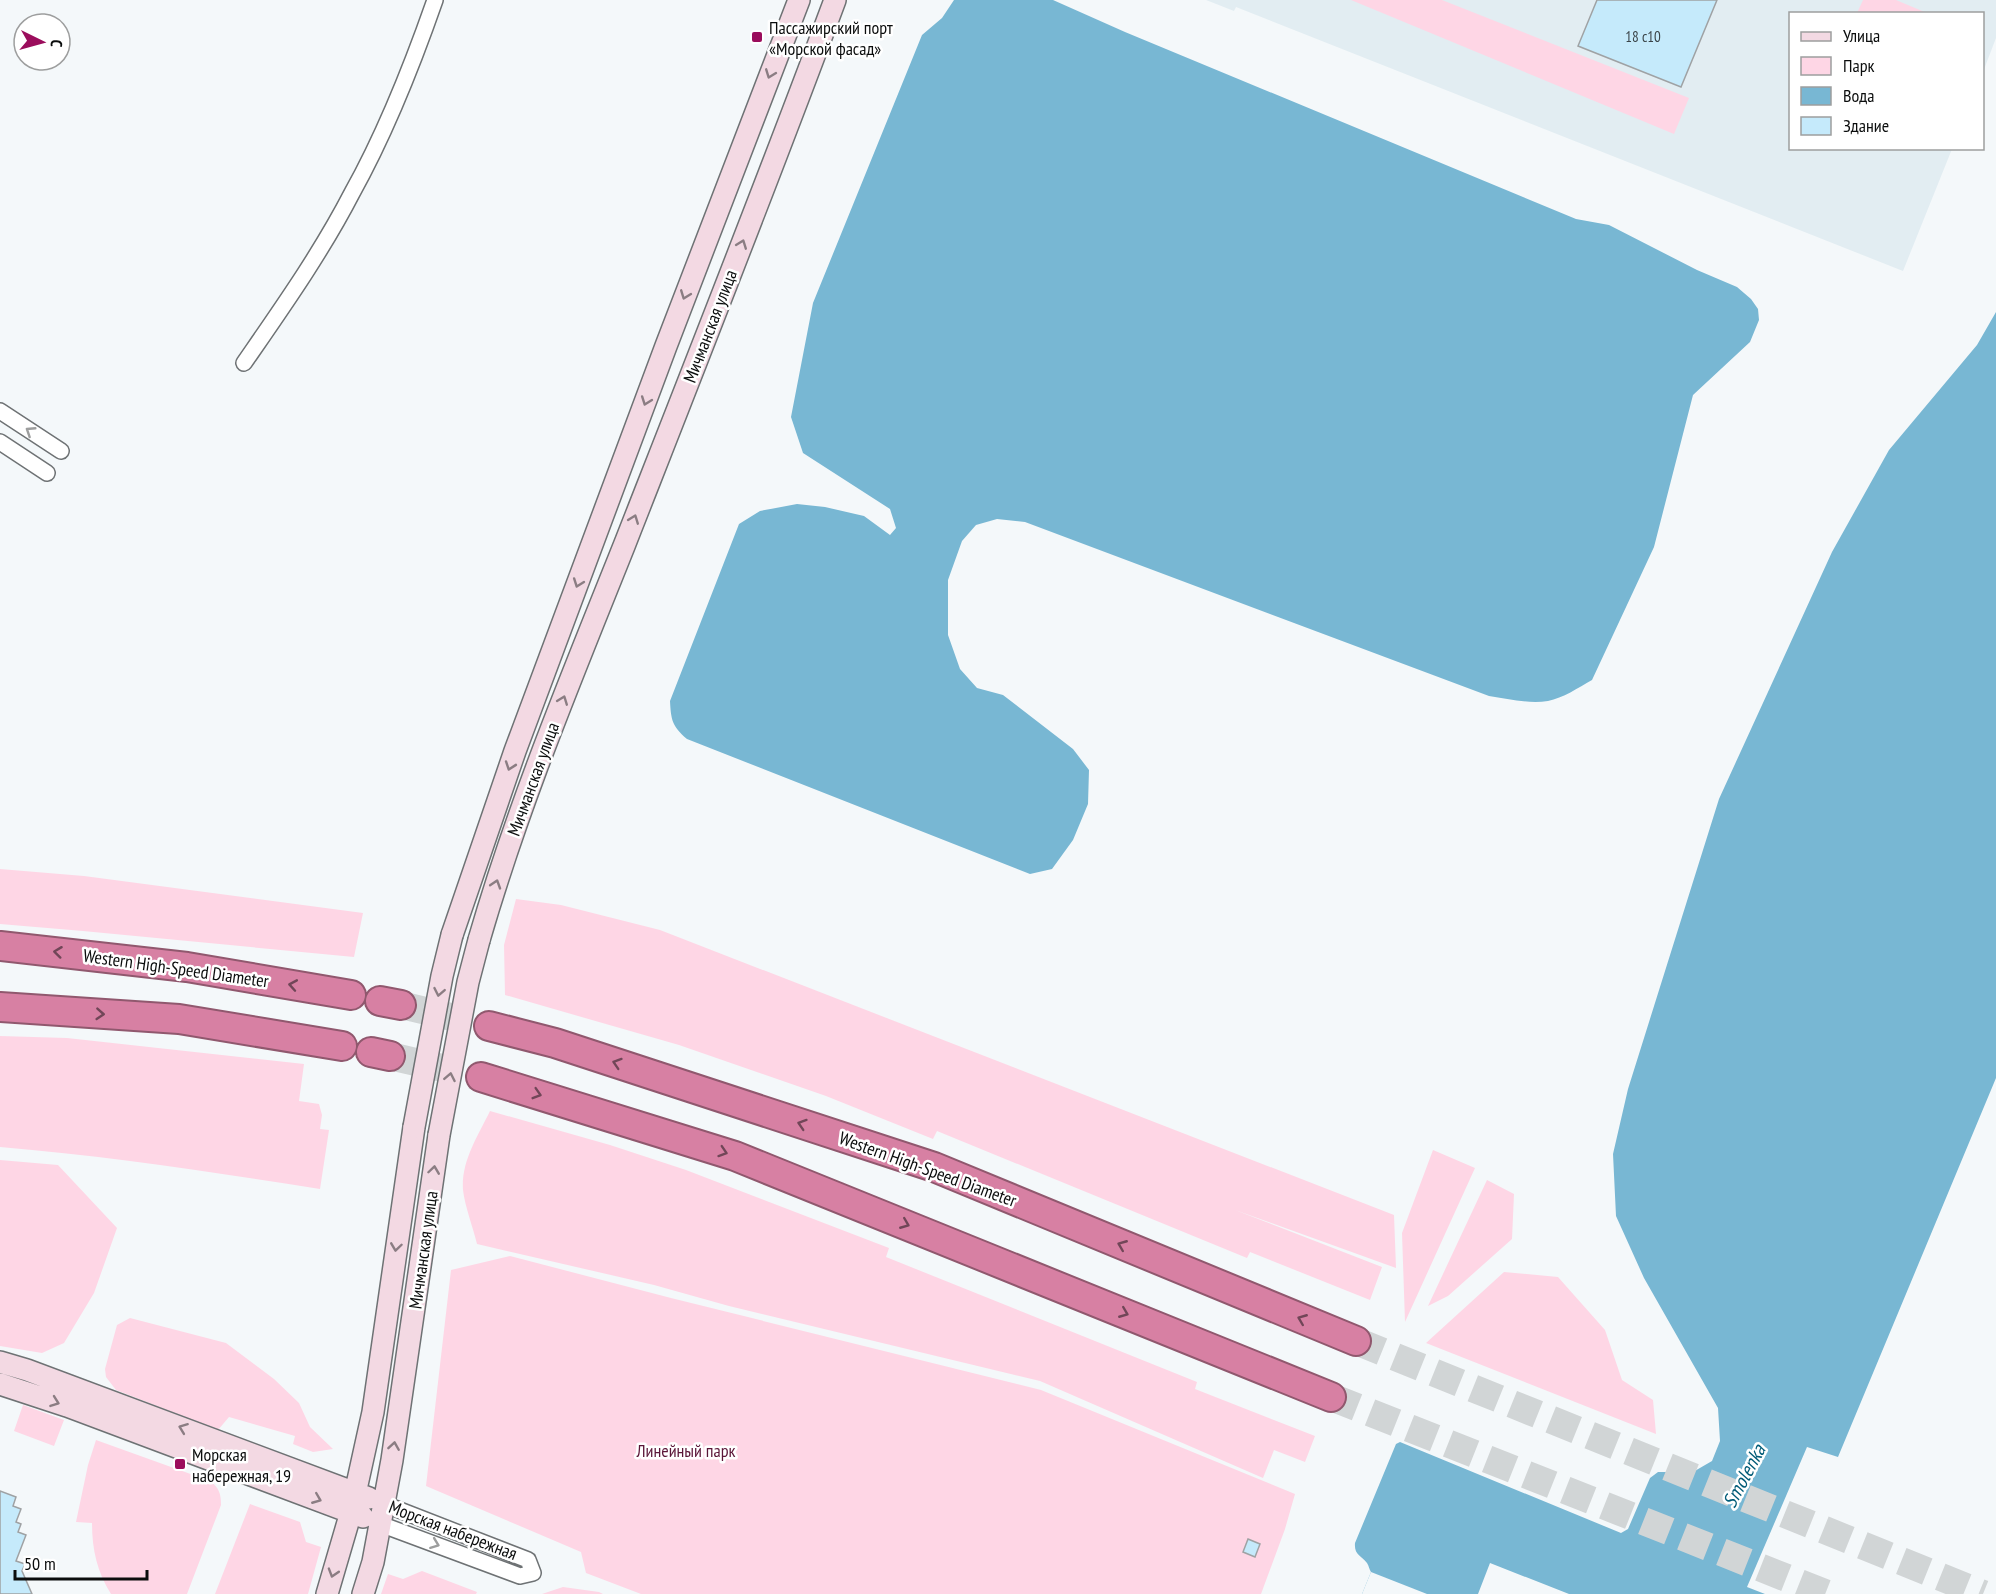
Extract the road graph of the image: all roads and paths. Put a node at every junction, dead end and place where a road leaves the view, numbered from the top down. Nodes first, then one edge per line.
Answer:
1 (435, 0) edge
2 (799, 0) edge
3 (836, 0) edge
4 (244, 363) dead end
5 (0, 411) edge
6 (0, 442) edge
7 (61, 451) dead end
8 (47, 473) dead end
9 (0, 946) edge
10 (351, 995) dead end
11 (0, 1007) edge
12 (489, 1026) tunnel mouth
13 (342, 1046) dead end
14 (481, 1077) tunnel mouth
15 (1356, 1341) tunnel mouth
16 (0, 1362) edge
17 (0, 1383) edge
18 (1331, 1397) tunnel mouth
19 (354, 1503) junction
20 (382, 1514) junction
21 (327, 1594) edge
22 (363, 1594) edge

1 - 4 street
2 -> 19 main road, Мичманская улица, bridge
20 -> 3 main road, Мичманская улица, bridge
7 -> 5 street
6 - 8 street
10 -> 9 highway, Western High-Speed Diameter
11 -> 13 highway
15 -> 12 highway, Western High-Speed Diameter
14 -> 18 highway
19 -> 16 main road, Морская набережная
17 -> 19 main road, Морская набережная
19 - 20 main road, Морская набережная
19 -> 21 main road, Мичманская улица
20 -> 20 street, Морская набережная
20 - 22 main road, Мичманская улица

